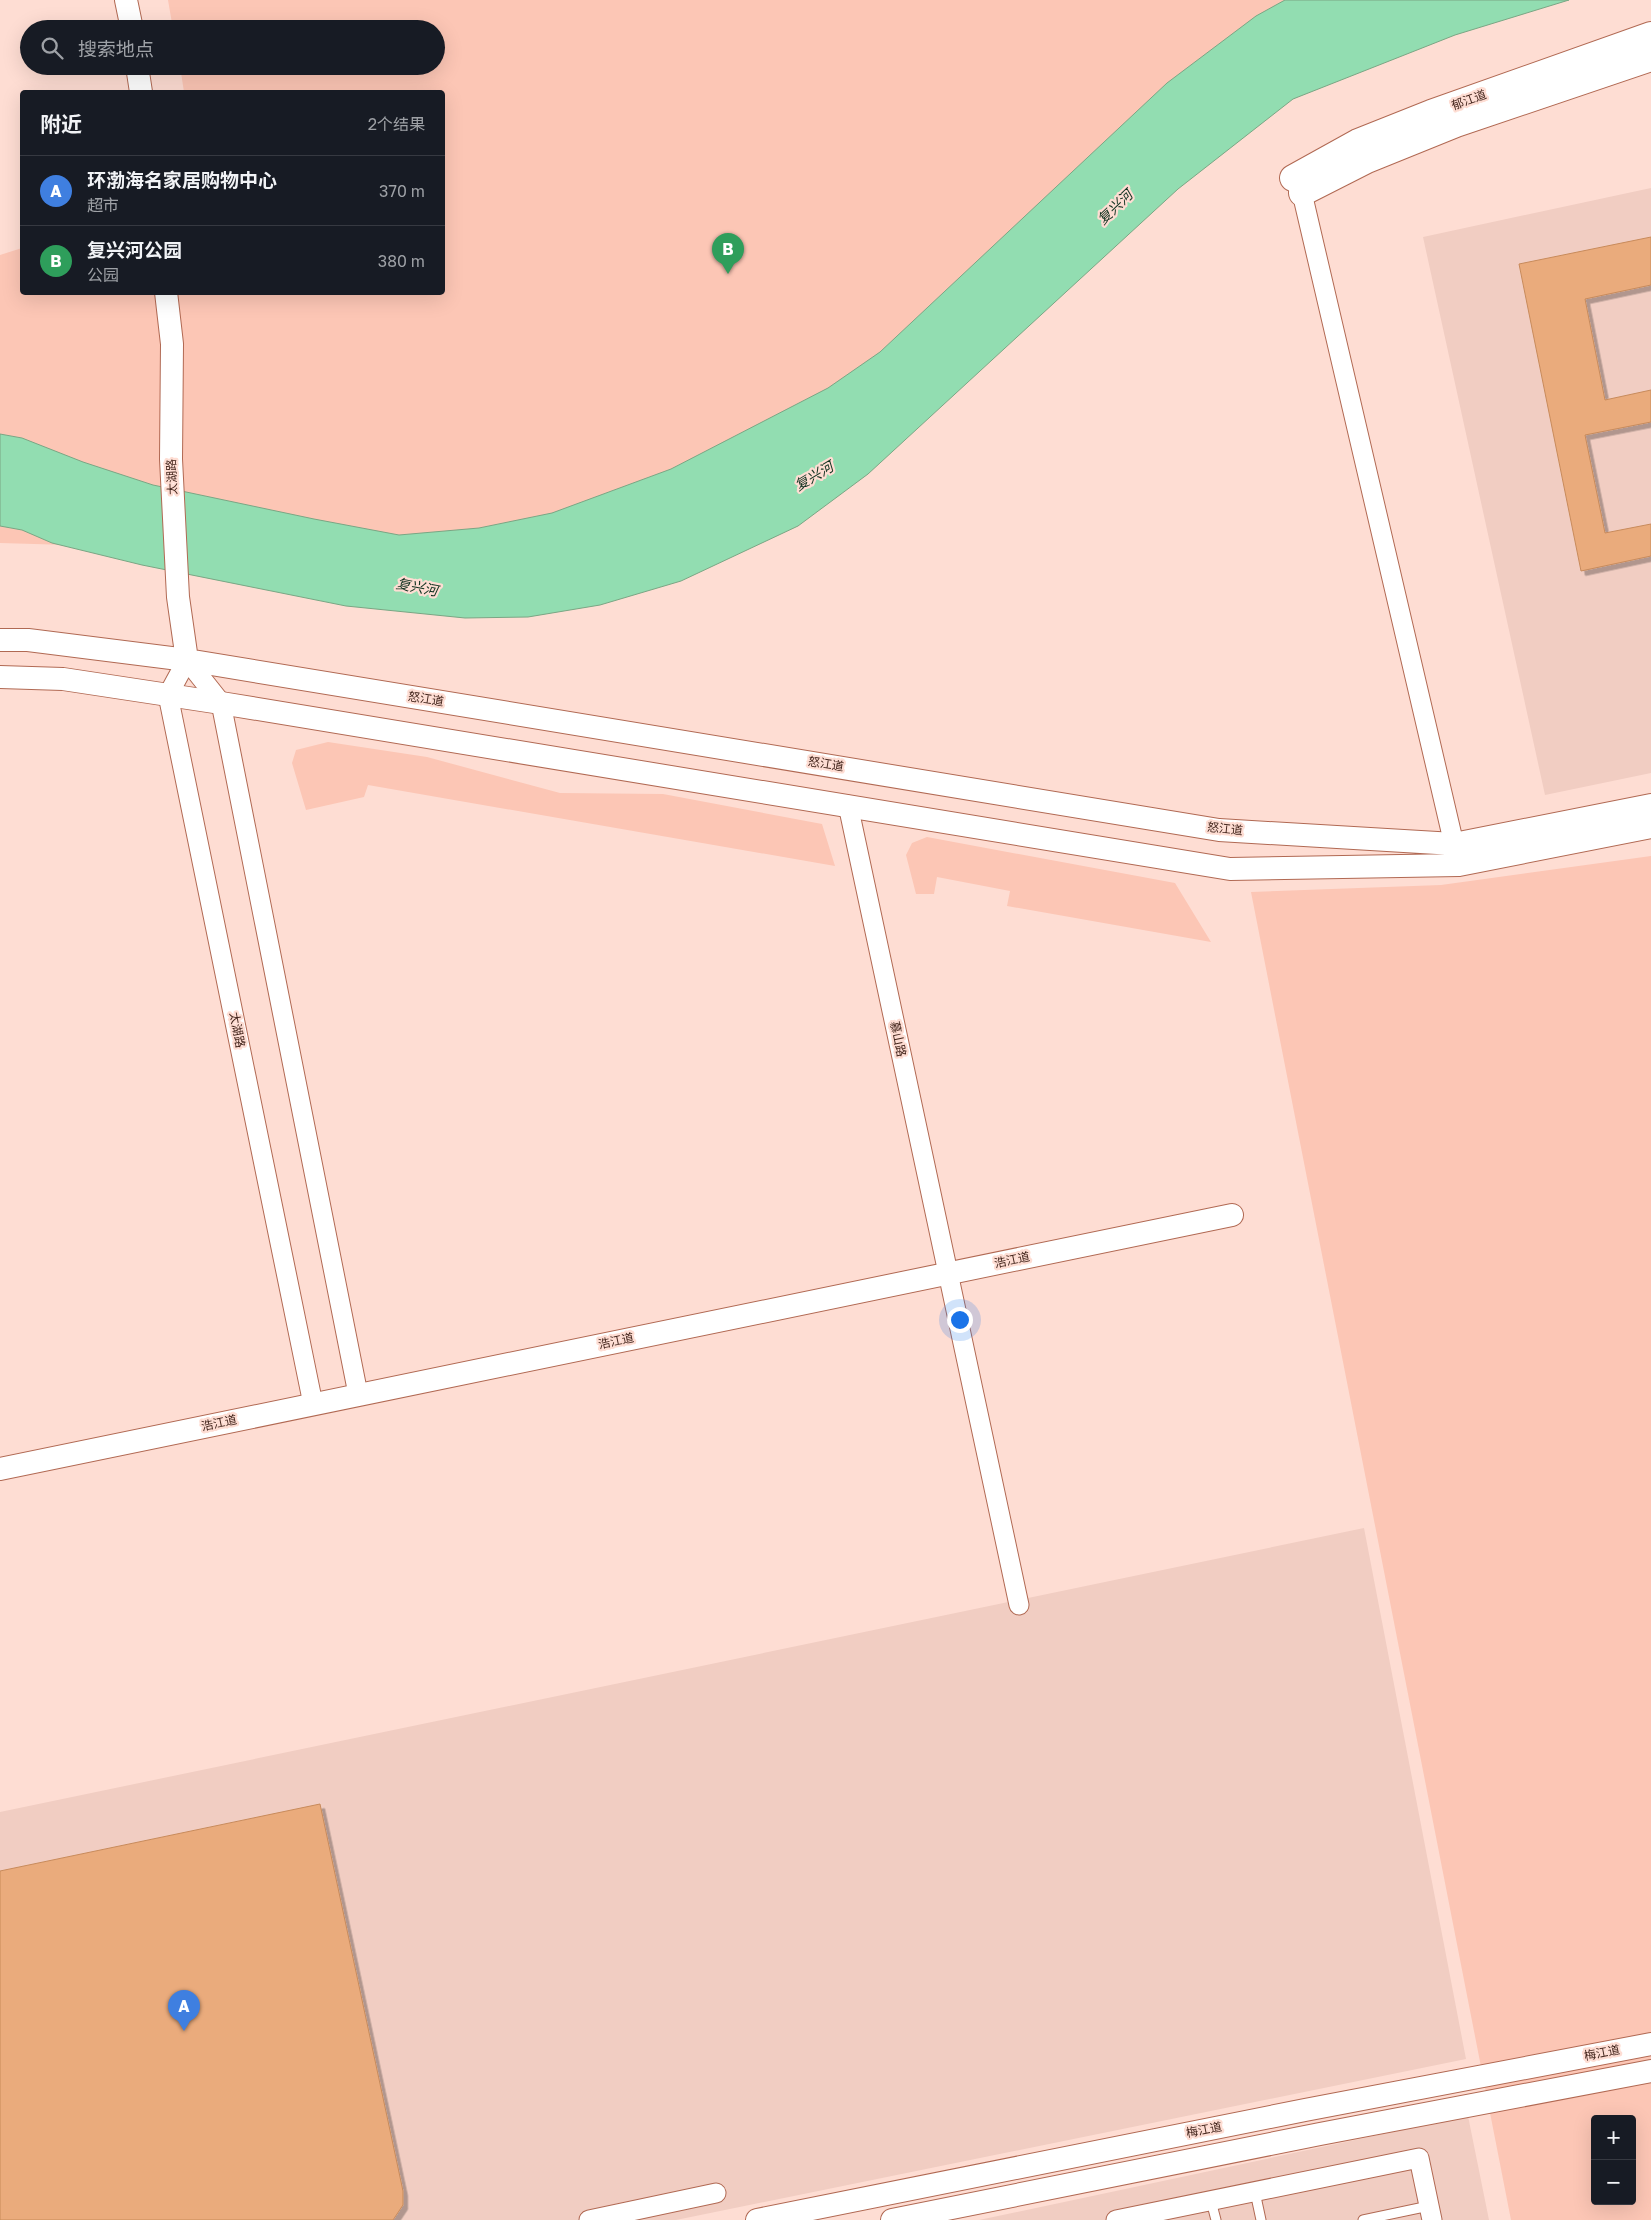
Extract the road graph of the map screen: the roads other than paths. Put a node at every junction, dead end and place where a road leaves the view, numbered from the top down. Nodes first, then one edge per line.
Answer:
1 (126, 0) edge
2 (130, 20) edge
3 (1651, 35) edge
4 (1651, 58) edge
5 (138, 75) edge
6 (141, 90) edge
7 (1298, 186) junction
8 (166, 295) edge
9 (0, 640) edge
10 (187, 660) junction
11 (0, 678) edge
12 (168, 695) junction
13 (221, 703) junction
14 (848, 805) junction
15 (1651, 805) edge
16 (1651, 827) edge
17 (1456, 855) junction
18 (1232, 1215) dead end
19 (949, 1273) junction
20 (358, 1394) junction
21 (313, 1404) junction
22 (0, 1470) edge
23 (1019, 1605) dead end
24 (1651, 2044) edge
25 (1651, 2071) edge
26 (1255, 2192) junction
27 (716, 2193) dead end
28 (1211, 2201) junction
29 (1430, 2213) edge
30 (589, 2220) edge
31 (757, 2220) edge
32 (892, 2220) edge
33 (1116, 2220) edge
34 (1216, 2220) edge
35 (1261, 2220) edge
36 (1363, 2220) edge

1 - 2 street
3 - 7 main road, 郁江道
4 - 7 main road, 郁江道
5 - 6 street
7 - 17 street
8 - 10 street, 太湖路
9 - 10 street, 怒江道
10 - 12 street
10 - 13 street
10 - 17 street, 怒江道
11 - 12 street, 怒江道
12 - 13 street, 怒江道
12 - 21 street, 太湖路
13 - 14 street, 怒江道
13 - 20 street
14 - 17 street, 怒江道
14 - 19 street, 慕山路
15 - 17 street, 怒江道
16 - 17 street, 怒江道
18 - 19 street, 浩江道
19 - 20 street, 浩江道
19 - 23 street, 慕山路
20 - 21 street, 浩江道
21 - 22 street, 浩江道
24 - 31 street, 梅江道
25 - 32 street
26 - 28 street
26 - 29 street
26 - 35 lane
27 - 30 street
28 - 33 street
28 - 34 lane
29 - 36 lane

